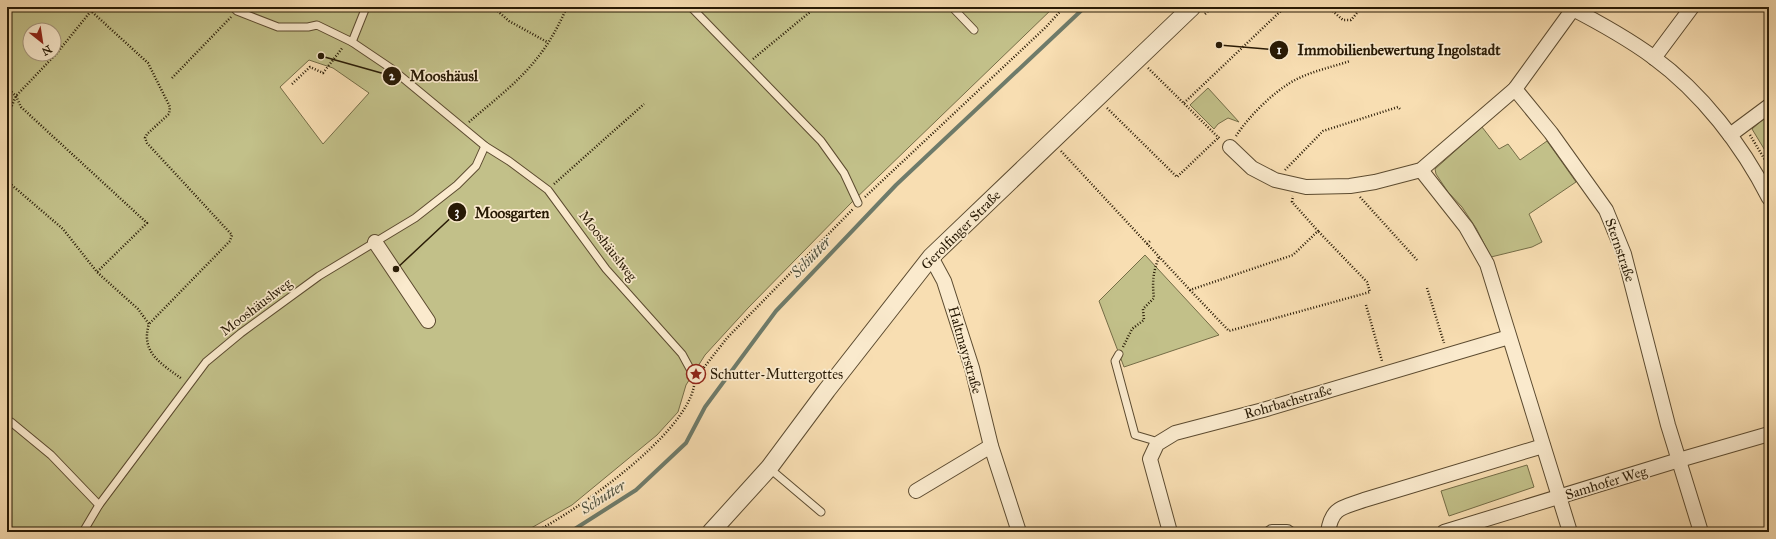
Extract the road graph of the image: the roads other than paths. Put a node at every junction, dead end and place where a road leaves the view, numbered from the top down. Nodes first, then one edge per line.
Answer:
1 (366, 7) edge
2 (691, 7) edge
3 (952, 7) edge
4 (1692, 7) edge
5 (1571, 8) edge
6 (235, 9) edge
7 (1197, 12) edge
8 (974, 30) dead end
9 (350, 41) junction
10 (1654, 58) junction
11 (1515, 90) junction
12 (1769, 106) edge
13 (1730, 135) junction
14 (485, 146) junction
15 (1230, 147) road end
16 (1422, 170) junction
17 (1769, 198) edge
18 (858, 203) road end
19 (375, 242) junction
20 (931, 256) junction
21 (428, 322) dead end
22 (1509, 337) junction
23 (1119, 354) road end
24 (695, 378) road end
25 (11, 422) dead end
26 (1769, 434) edge
27 (1157, 444) junction
28 (991, 446) junction
29 (1543, 446) junction
30 (1679, 460) junction
31 (769, 468) junction
32 (916, 491) dead end
33 (1559, 497) junction
34 (99, 505) junction
35 (821, 512) dead end
36 (83, 532) edge
37 (710, 532) edge
38 (1019, 532) edge
39 (1170, 532) edge
40 (1272, 532) edge
41 (1287, 532) edge
42 (1328, 532) edge
43 (1444, 532) edge
44 (1570, 532) edge
45 (1701, 532) edge

1 - 9 lane
2 - 18 lane
3 - 8 lane
4 - 10 street
5 - 10 street
5 - 11 street
6 - 9 lane, Mooshäuslweg
7 - 20 street, Gerolfinger Straße
9 - 14 lane, Mooshäuslweg
10 - 13 street
11 - 16 street
11 - 30 street, Sternstraße
12 - 13 street
13 - 17 street
14 - 19 lane, Mooshäuslweg
14 - 24 lane, Mooshäuslweg
15 - 16 street
16 - 22 street
19 - 21 street
19 - 34 lane, Mooshäuslweg
20 - 28 street, Haltmayrstraße
20 - 31 street, Gerolfinger Straße
22 - 27 street, Rohrbachstraße
22 - 29 street
23 - 27 lane
25 - 34 lane
26 - 30 street, Samhofer Weg
27 - 39 street
28 - 32 street
28 - 38 street, Haltmayrstraße
29 - 33 street
29 - 42 street
30 - 33 street, Samhofer Weg
30 - 45 street, Sternstraße
31 - 35 lane
31 - 37 street, Gerolfinger Straße
33 - 43 street, Samhofer Weg
33 - 44 street
34 - 36 lane, Mooshäuslweg
40 - 41 street

